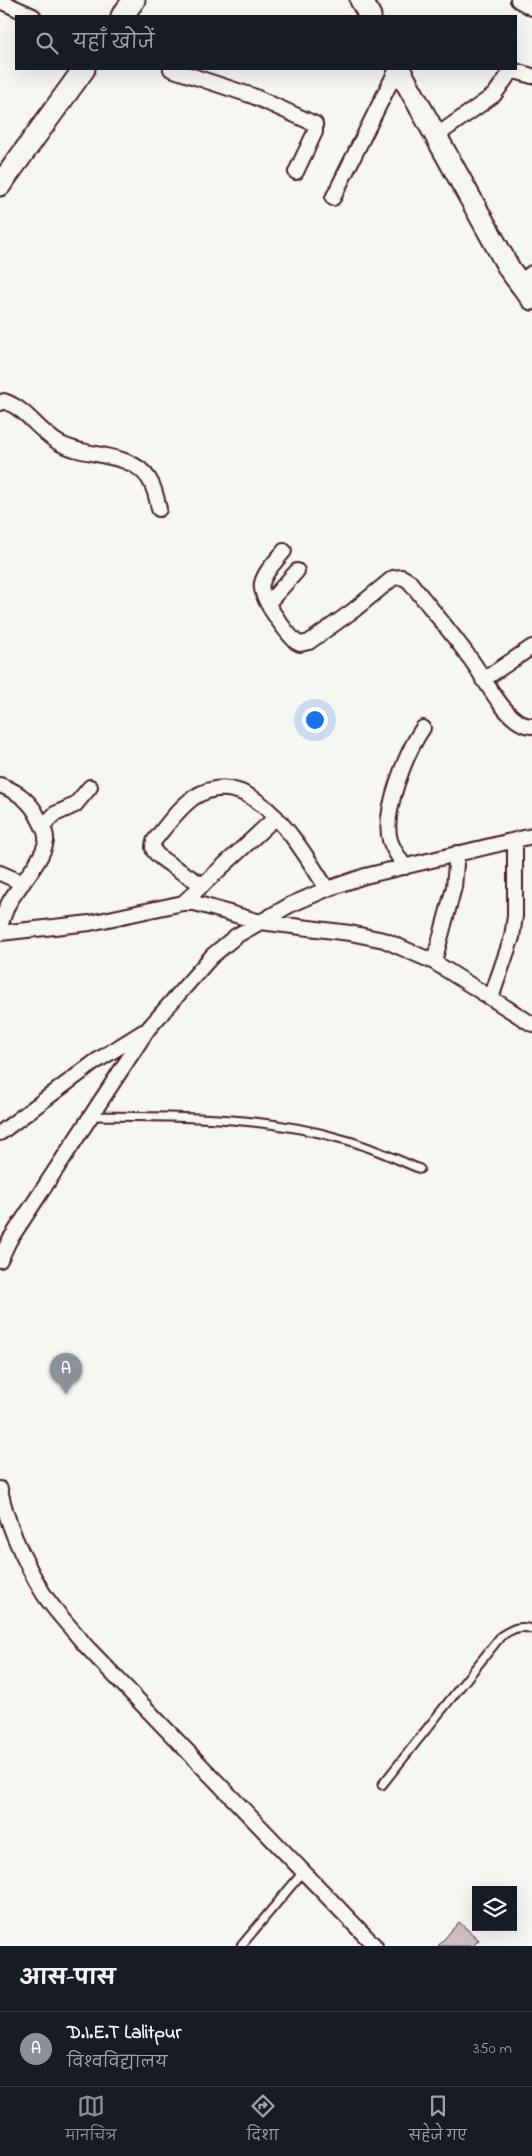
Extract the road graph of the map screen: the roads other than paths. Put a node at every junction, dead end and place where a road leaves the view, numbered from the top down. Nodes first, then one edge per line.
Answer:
1 (134, 0) edge
2 (518, 0) edge
3 (0, 1) edge
4 (532, 8) edge
5 (31, 15) edge
6 (123, 15) edge
7 (83, 70) edge
8 (174, 70) edge
9 (397, 70) edge
10 (399, 70) edge
11 (509, 70) edge
12 (513, 70) edge
13 (532, 76) edge
14 (436, 136) junction
15 (296, 172) dead end
16 (0, 185) edge
17 (333, 198) dead end
18 (528, 285) edge
19 (0, 403) edge
20 (159, 508) dead end
21 (284, 551) dead end
22 (297, 571) dead end
23 (268, 603) junction
24 (532, 647) edge
25 (483, 680) junction
26 (532, 726) edge
27 (424, 728) dead end
28 (0, 785) edge
29 (90, 787) dead end
30 (276, 817) junction
31 (42, 826) junction
32 (532, 836) edge
33 (515, 840) junction
34 (457, 853) junction
35 (406, 867) junction
36 (0, 873) edge
37 (22, 882) junction
38 (203, 885) junction
39 (327, 889) junction
40 (183, 903) junction
41 (260, 922) junction
42 (0, 927) edge
43 (0, 933) edge
44 (434, 962) junction
45 (491, 998) junction
46 (532, 1024) edge
47 (148, 1029) junction
48 (90, 1116) junction
49 (0, 1133) edge
50 (420, 1169) dead end
51 (0, 1260) edge
52 (0, 1489) edge
53 (532, 1629) edge
54 (382, 1785) dead end
55 (303, 1872) junction
56 (241, 1946) edge
57 (375, 1946) edge

1 - 6 main road
2 - 4 street
3 - 5 street
7 - 16 main road
8 - 15 street
9 - 17 street
10 - 14 main road
11 - 14 street
12 - 13 street
14 - 18 main road
19 - 20 street
21 - 23 street
22 - 23 street
23 - 25 street
24 - 25 street
25 - 26 street
27 - 35 street
28 - 31 street
29 - 31 street
30 - 38 street
30 - 38 street
30 - 39 street
31 - 37 street
32 - 33 street
33 - 34 street
33 - 45 street
34 - 35 street
34 - 44 street
35 - 39 street
36 - 37 street
37 - 42 street
38 - 40 street
39 - 41 street
40 - 41 street
40 - 43 street
41 - 44 street
41 - 47 street
44 - 45 street
45 - 46 street
47 - 48 street
47 - 49 street
48 - 50 lane
48 - 51 street
52 - 55 street
53 - 54 lane
55 - 56 lane
55 - 57 street

